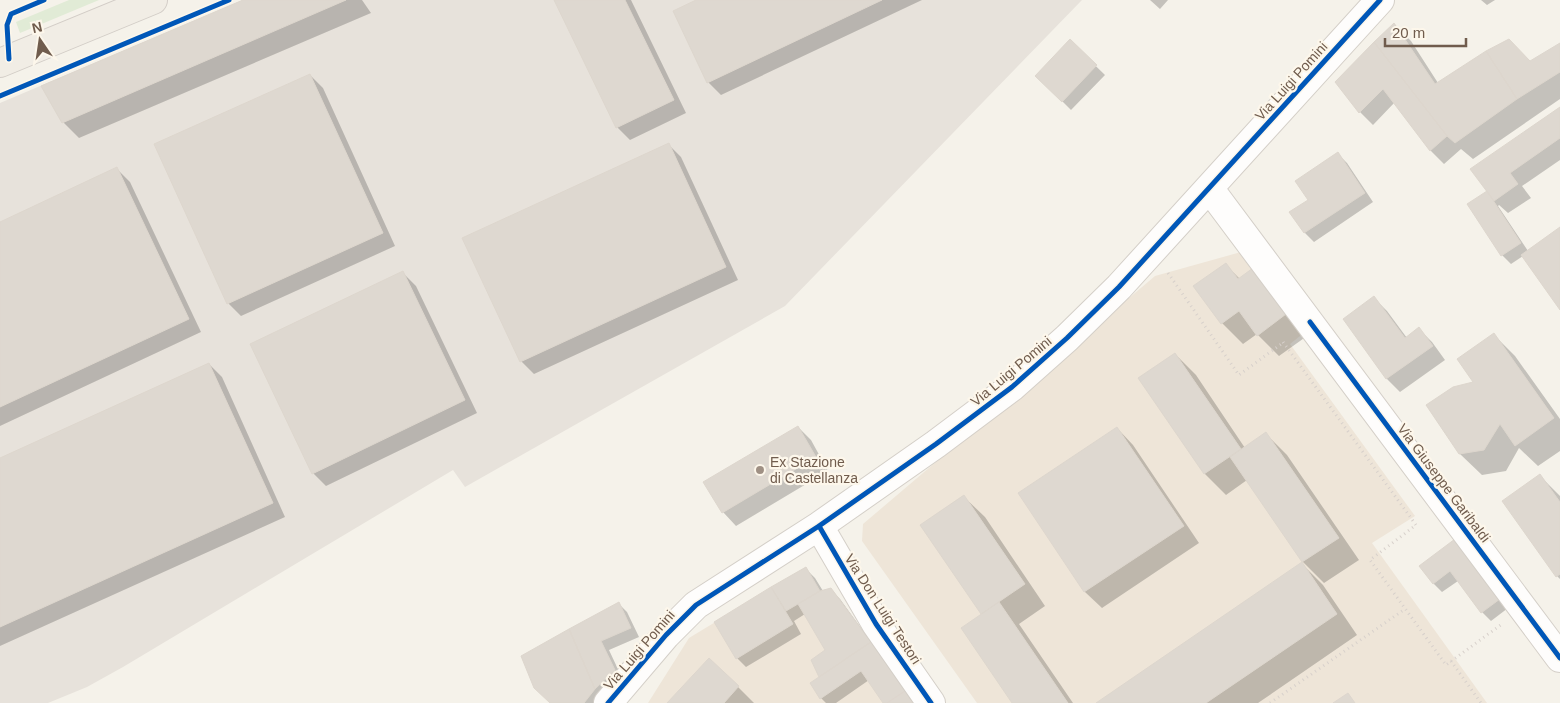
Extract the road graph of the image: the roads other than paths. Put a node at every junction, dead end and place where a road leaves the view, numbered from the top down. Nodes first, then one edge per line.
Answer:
1 (153, 0) edge
2 (1380, 0) edge
3 (0, 63) edge
4 (1209, 188) junction
5 (819, 526) junction
6 (1560, 658) edge
7 (608, 703) edge
8 (931, 703) edge

1 - 3 main road
2 - 4 street, Via Luigi Pomini
4 - 5 street, Via Luigi Pomini
4 - 6 street, Via Giuseppe Garibaldi
5 - 7 street, Via Luigi Pomini
5 - 8 street, Via Don Luigi Testori

